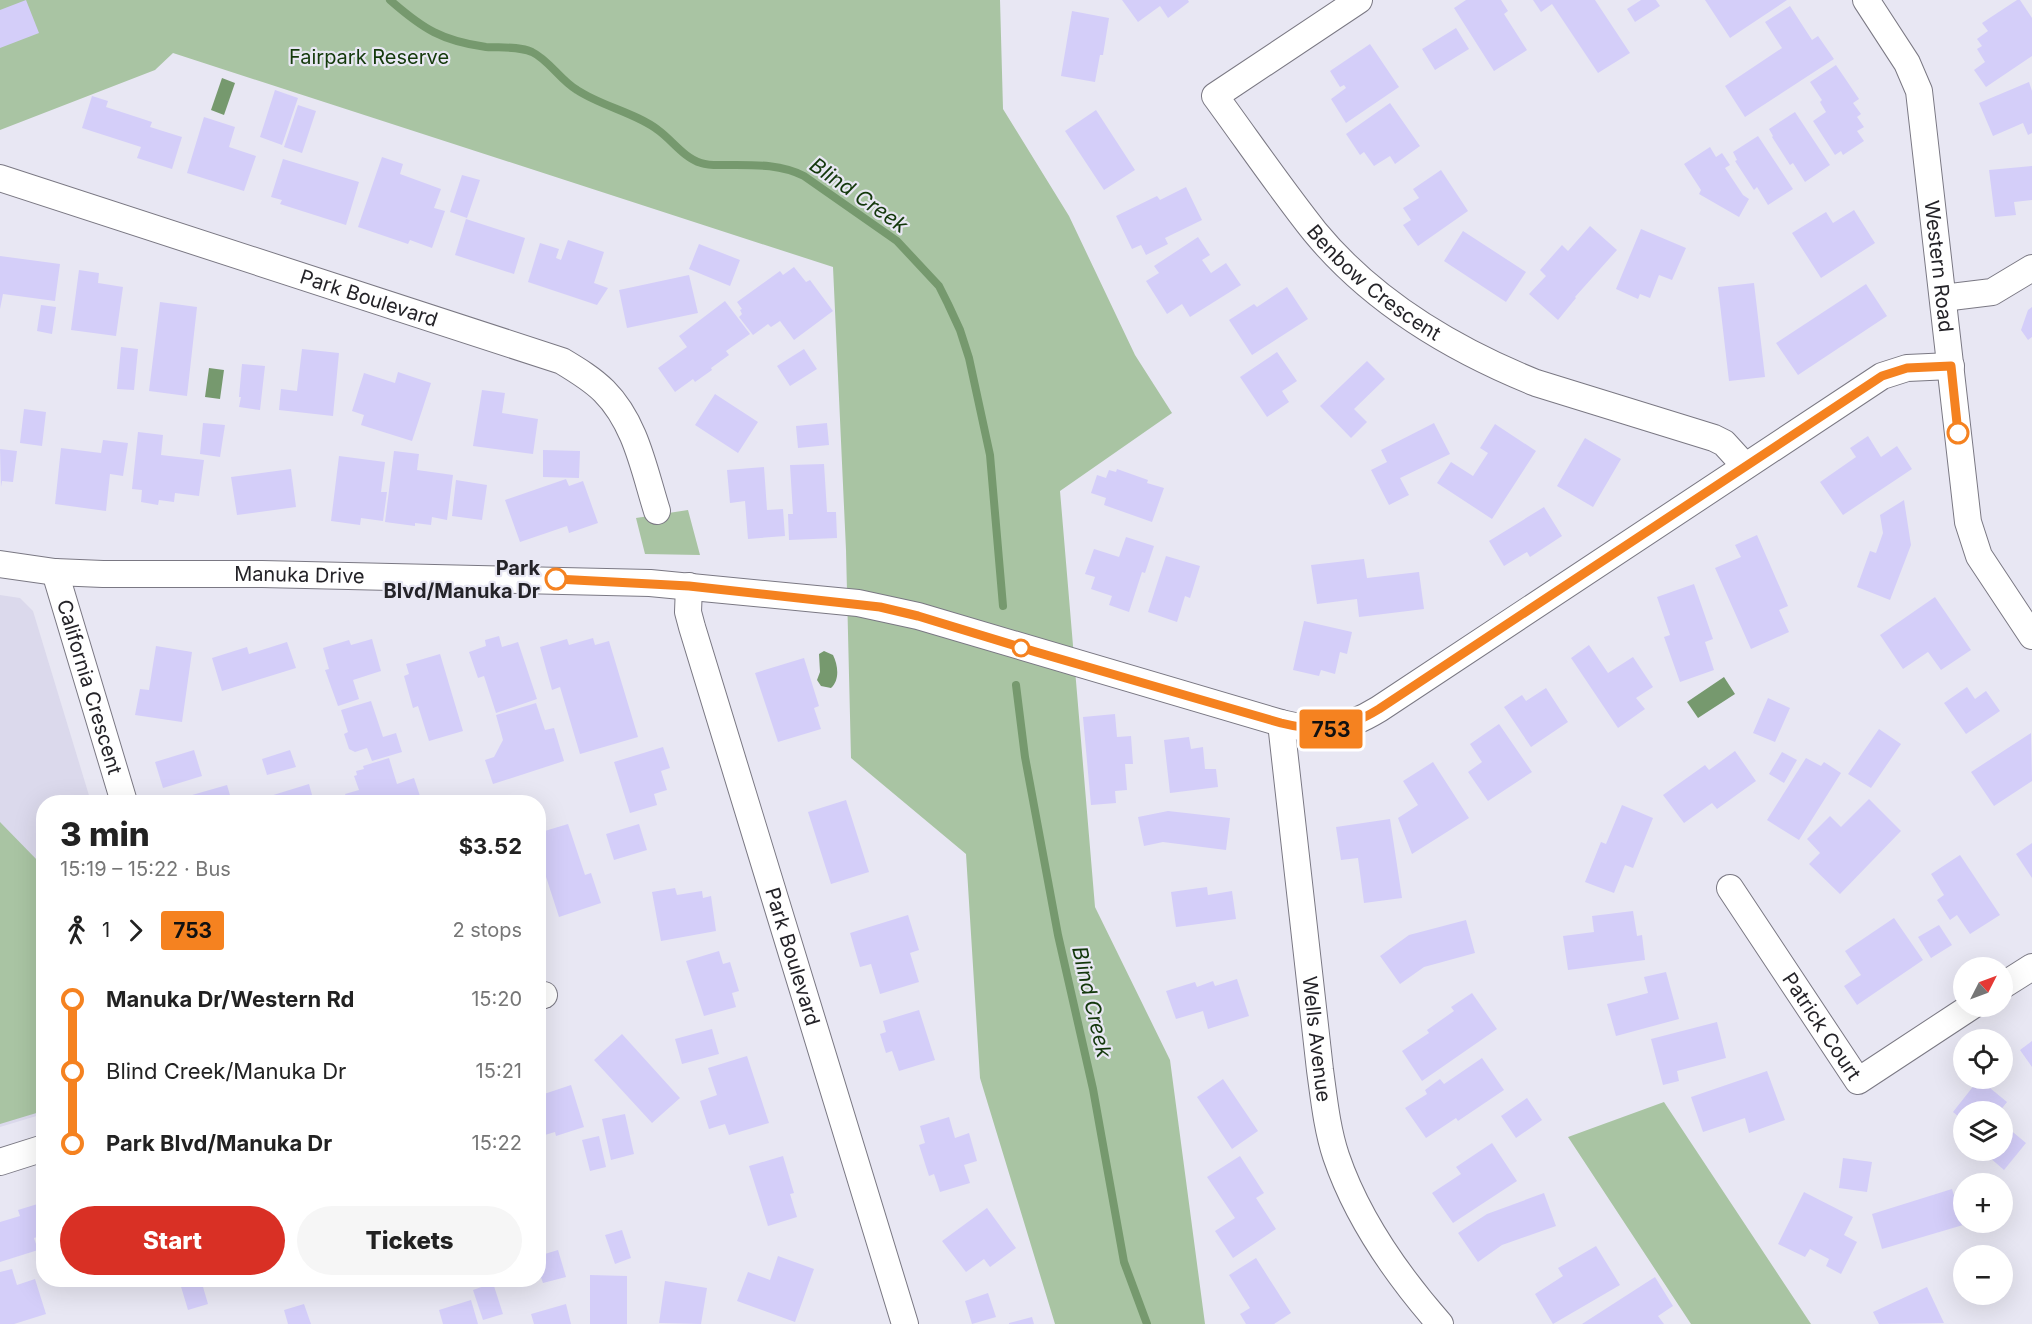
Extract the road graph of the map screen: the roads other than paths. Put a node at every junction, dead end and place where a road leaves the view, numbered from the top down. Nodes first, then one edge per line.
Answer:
1 (1359, 0) edge
2 (1866, 0) edge
3 (0, 178) edge
4 (2032, 268) edge
5 (1943, 298) junction
6 (1951, 366) junction
7 (1745, 466) junction
8 (657, 511) dead end
9 (0, 564) edge
10 (55, 572) junction
11 (689, 586) junction
12 (2032, 636) edge
13 (1281, 723) junction
14 (122, 795) edge
15 (1730, 888) dead end
16 (2032, 967) edge
17 (2013, 979) edge
18 (1955, 1017) edge
19 (36, 1151) edge
20 (0, 1162) edge
21 (905, 1324) edge
22 (1440, 1324) edge

1 - 7 street, Benbow Crescent
2 - 5 street, Western Road
3 - 8 street, Park Boulevard
4 - 5 street
5 - 6 street, Western Road
6 - 7 street, Manuka Drive
6 - 12 street, Western Road
7 - 13 street, Manuka Drive
9 - 10 street, Manuka Drive
10 - 11 street, Manuka Drive
10 - 14 street, California Crescent
11 - 13 street, Manuka Drive
11 - 21 street, Park Boulevard
13 - 22 street, Wells Avenue
15 - 18 street, Patrick Court
16 - 17 street
19 - 20 street

